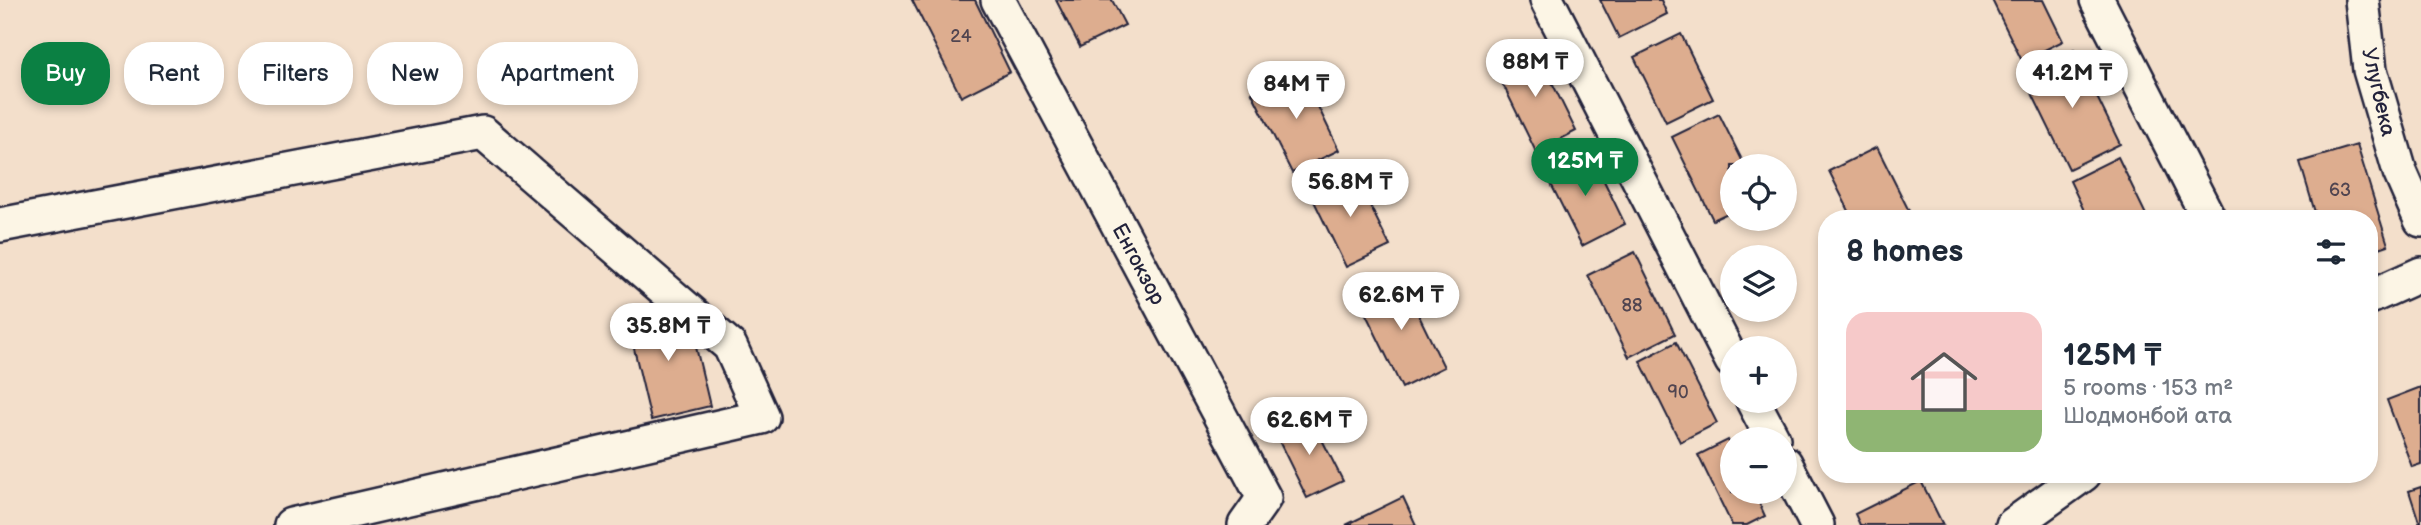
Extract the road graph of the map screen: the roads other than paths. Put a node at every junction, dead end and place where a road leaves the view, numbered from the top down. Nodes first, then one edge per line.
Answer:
1 (998, 0) edge
2 (1547, 0) edge
3 (2097, 0) edge
4 (2362, 0) edge
5 (2204, 210) edge
6 (2421, 220) edge
7 (0, 225) edge
8 (2421, 274) edge
9 (2378, 293) edge
10 (1720, 338) edge
11 (2071, 483) edge
12 (1797, 486) edge
13 (291, 525) edge
14 (1245, 525) edge
15 (1817, 525) edge
16 (2013, 525) edge

1 - 14 street, Енгокзор
2 - 10 street
3 - 5 street
4 - 6 street, Улугбека
7 - 13 street
8 - 9 street
11 - 16 street
12 - 15 street

